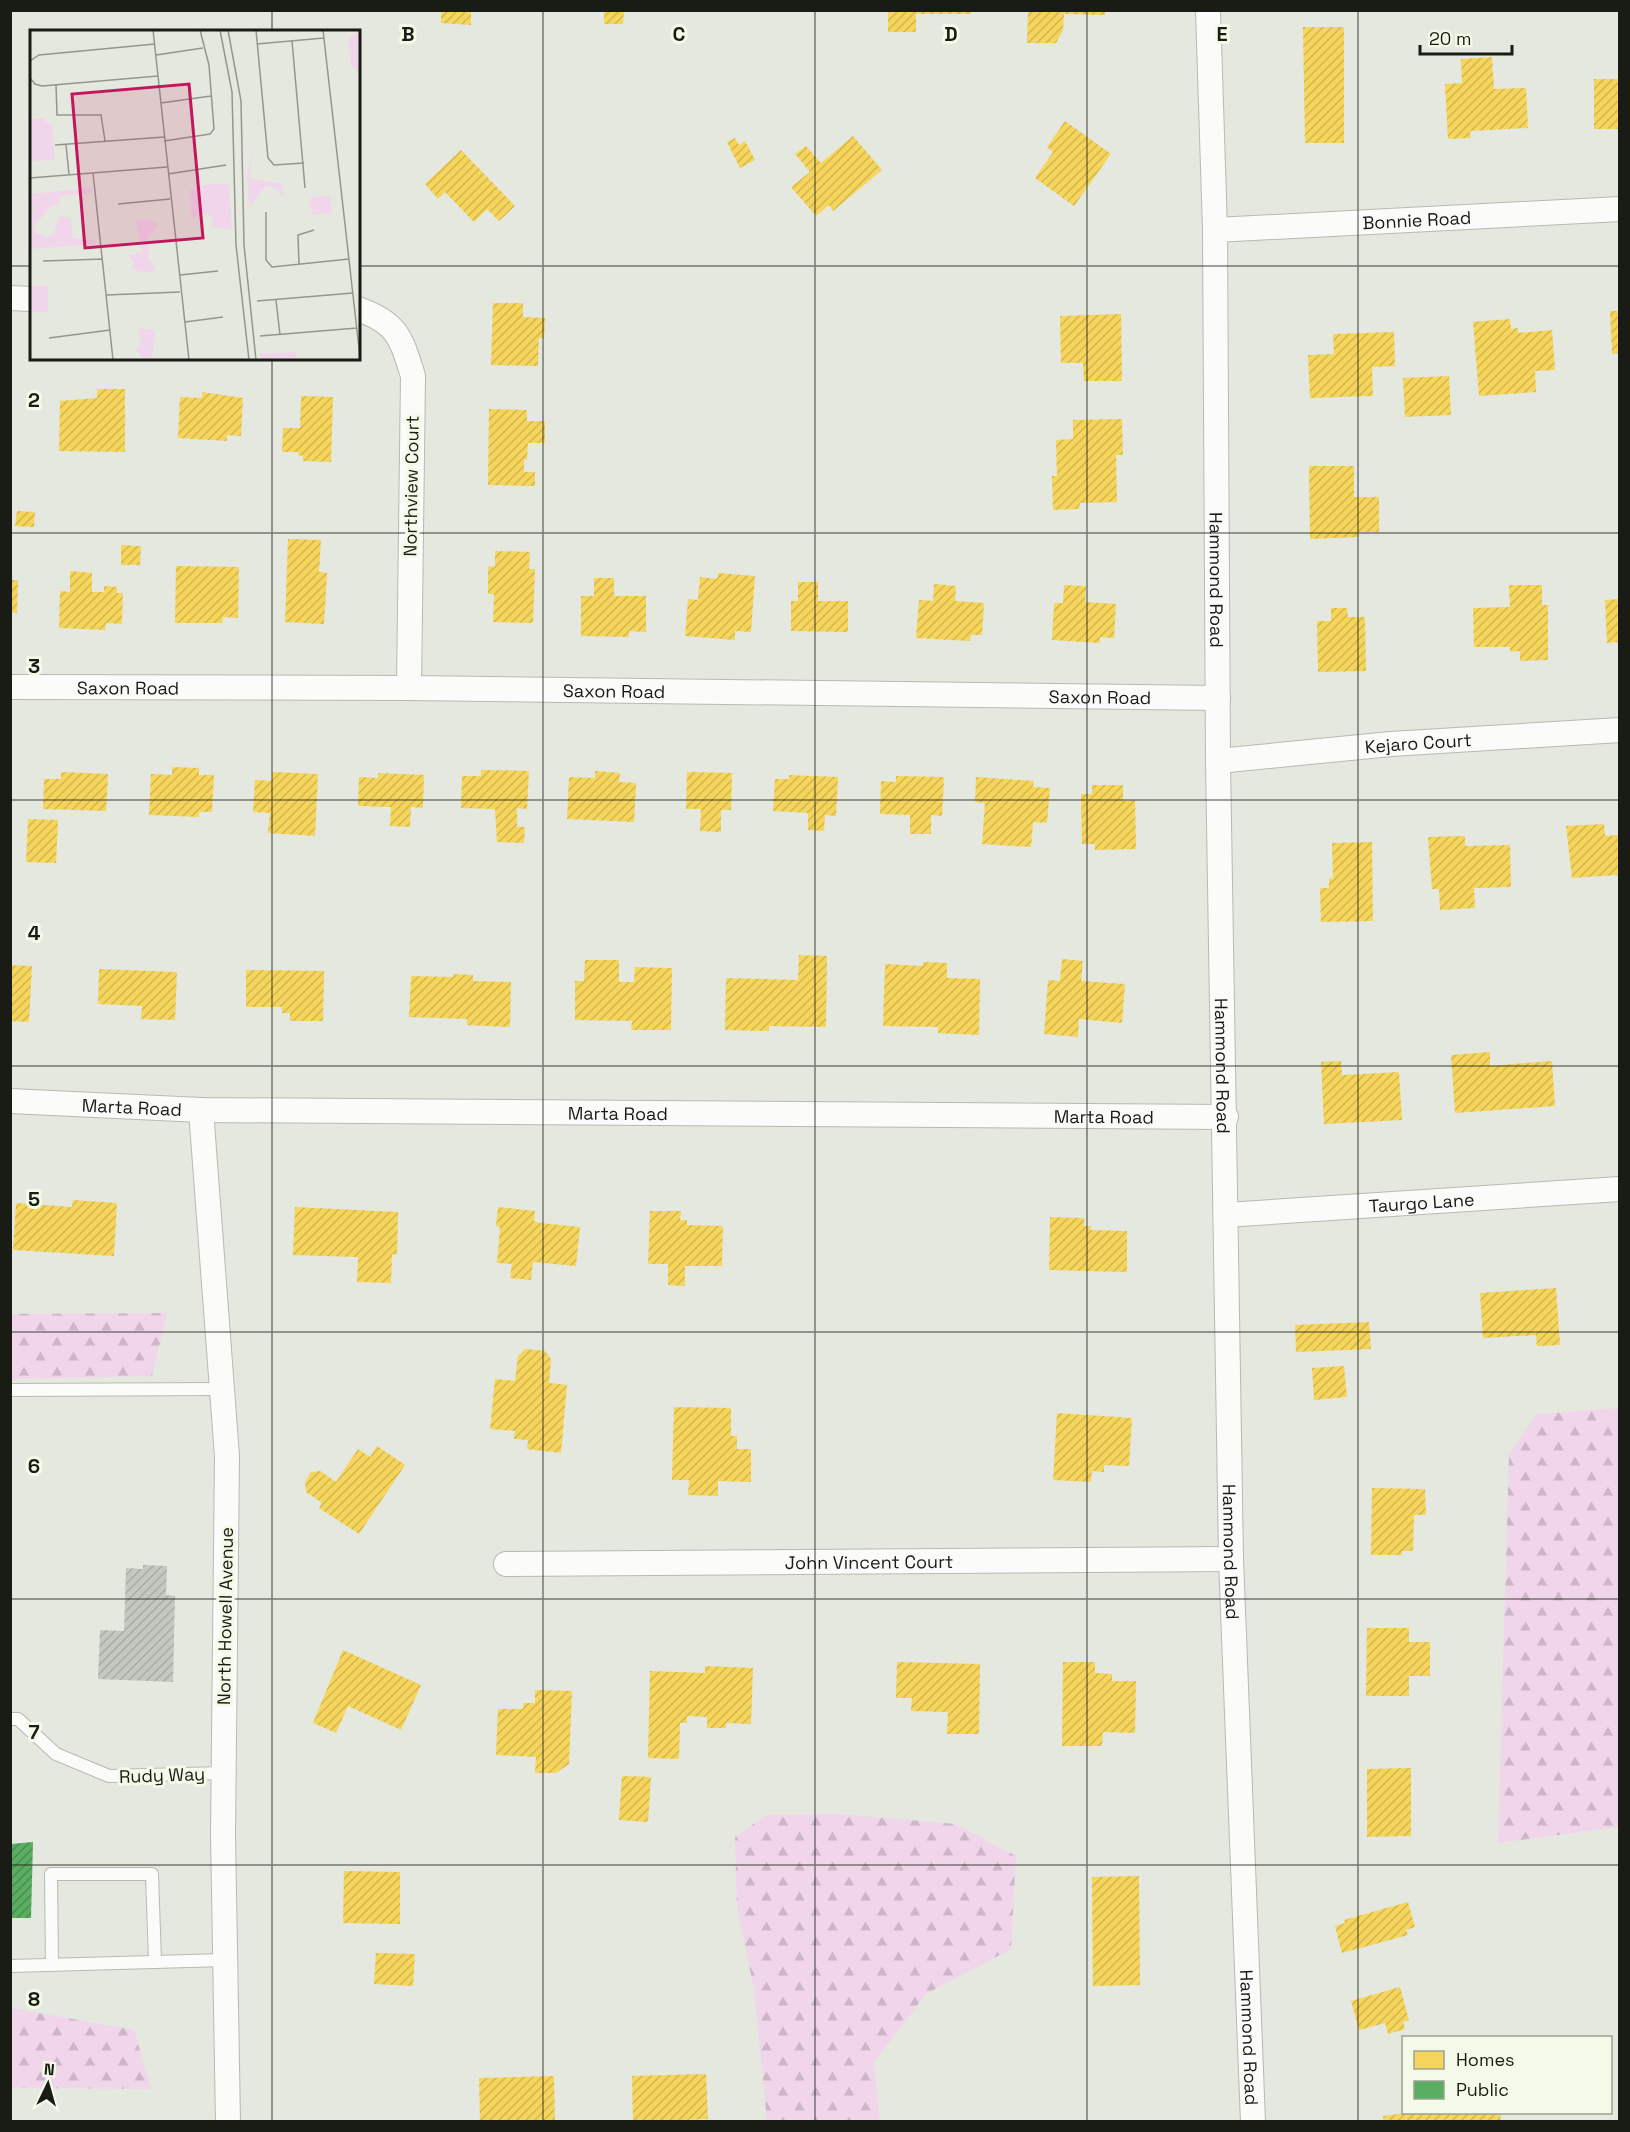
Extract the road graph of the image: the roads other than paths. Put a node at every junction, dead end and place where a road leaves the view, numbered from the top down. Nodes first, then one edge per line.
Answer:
1 (1208, 10) edge
2 (1620, 209) edge
3 (1215, 230) junction
4 (10, 298) edge
5 (30, 299) edge
6 (360, 310) edge
7 (10, 687) edge
8 (409, 688) junction
9 (1218, 698) junction
10 (1620, 730) edge
11 (1218, 761) junction
12 (10, 1101) edge
13 (201, 1110) junction
14 (1226, 1117) junction
15 (1620, 1189) edge
16 (1226, 1215) junction
17 (222, 1389) junction
18 (10, 1390) edge
19 (1231, 1559) junction
20 (506, 1564) dead end
21 (10, 1719) edge
22 (223, 1773) junction
23 (225, 1960) junction
24 (155, 1962) junction
25 (52, 1965) junction
26 (10, 1966) edge
27 (228, 2121) edge
28 (1253, 2121) edge

1 - 3 street, Hammond Road
2 - 3 street, Bonnie Road
3 - 9 street, Hammond Road
4 - 5 street
6 - 8 street, Northview Court
7 - 8 street, Saxon Road
8 - 9 street, Saxon Road
9 - 11 street, Hammond Road
10 - 11 street, Kejaro Court
11 - 14 street, Hammond Road
12 - 13 street, Marta Road
13 - 14 street, Marta Road
13 - 17 street, North Howell Avenue
14 - 16 street, Hammond Road
15 - 16 street, Taurgo Lane
16 - 19 street, Hammond Road
17 - 18 lane
17 - 22 street, North Howell Avenue
19 - 20 street, John Vincent Court
19 - 28 street, Hammond Road
21 - 22 lane, Rudy Way
22 - 23 street, North Howell Avenue
23 - 24 lane
23 - 27 street, North Howell Avenue
24 - 25 lane
24 - 25 lane
25 - 26 lane

